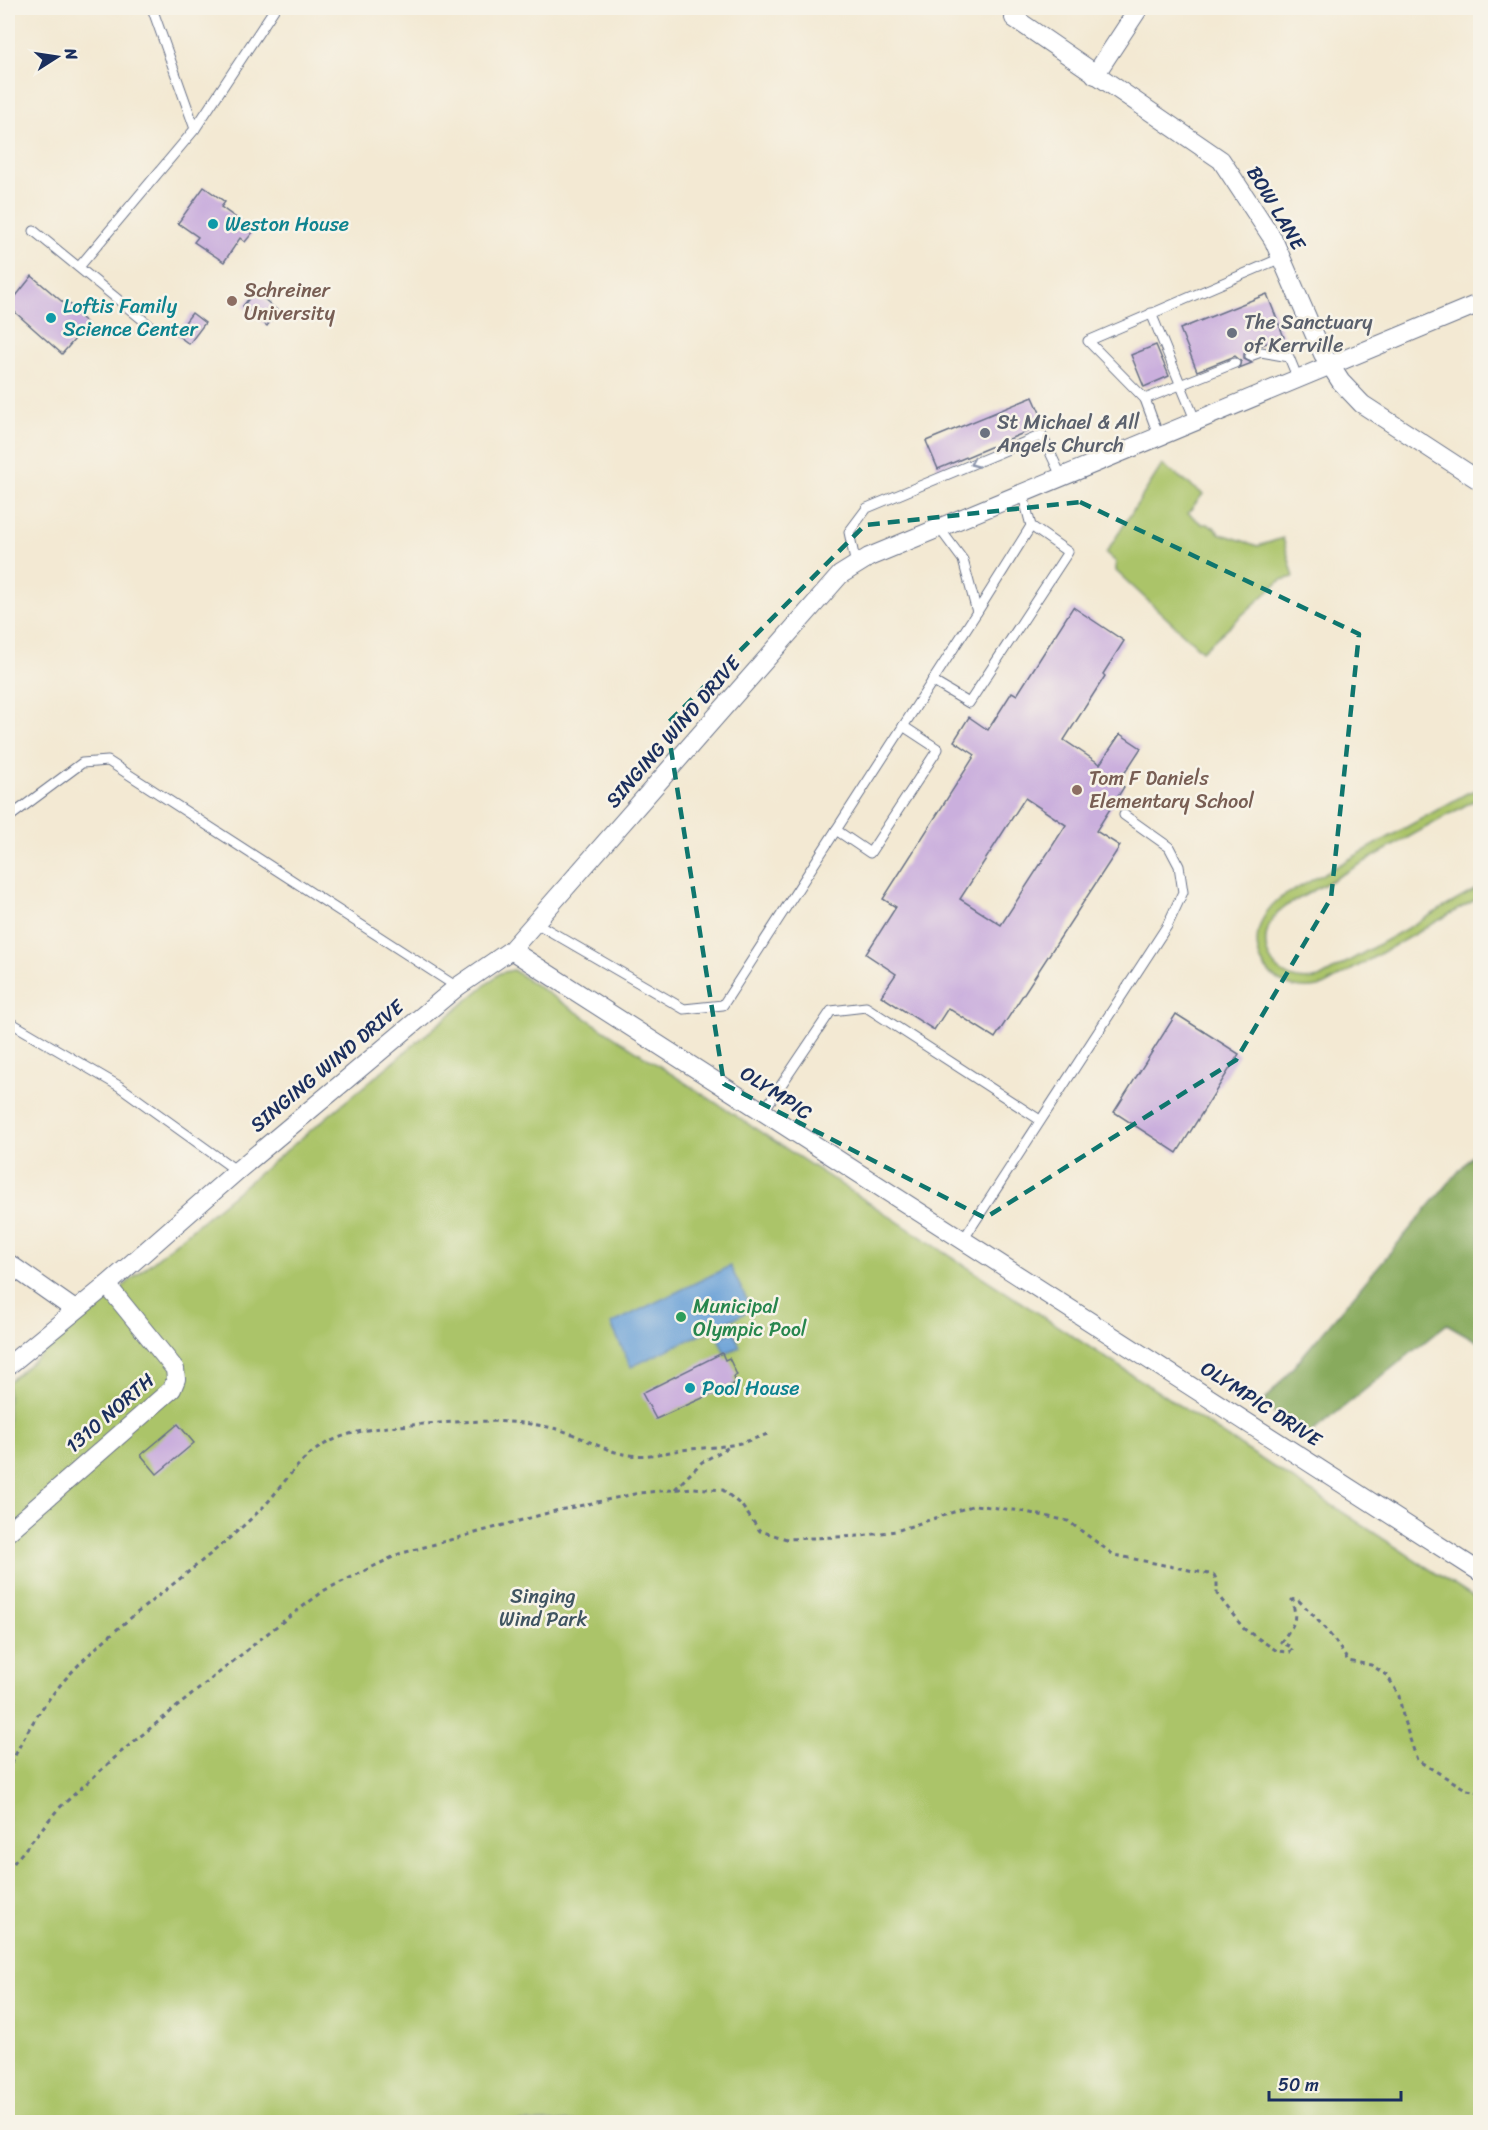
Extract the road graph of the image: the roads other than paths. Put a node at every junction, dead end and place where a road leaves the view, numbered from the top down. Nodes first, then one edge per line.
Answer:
1 (152, 8) edge
2 (275, 8) edge
3 (1139, 8) edge
4 (1014, 18) dead end
5 (1095, 75) junction
6 (195, 129) junction
7 (34, 231) dead end
8 (1281, 258) junction
9 (79, 267) junction
10 (1480, 303) edge
11 (1151, 314) junction
12 (154, 329) dead end
13 (1250, 356) dead end
14 (1235, 363) dead end
15 (1330, 366) junction
16 (1298, 379) junction
17 (1181, 385) junction
18 (1145, 399) junction
19 (1196, 422) junction
20 (1159, 437) junction
21 (1062, 478) junction
22 (1480, 481) edge
23 (1023, 495) junction
24 (1031, 526) junction
25 (940, 529) junction
26 (856, 565) junction
27 (977, 612) junction
28 (932, 681) junction
29 (903, 726) junction
30 (1124, 815) dead end
31 (8, 818) edge
32 (836, 830) junction
33 (536, 923) junction
34 (511, 950) junction
35 (457, 987) junction
36 (8, 1021) edge
37 (763, 1112) junction
38 (1040, 1120) junction
39 (237, 1171) junction
40 (963, 1240) junction
41 (8, 1263) edge
42 (1017, 1275) joint
43 (107, 1285) junction
44 (75, 1310) junction
45 (8, 1366) edge
46 (8, 1532) edge
47 (1479, 1567) edge

1 - 6 lane
2 - 6 lane
3 - 5 street
4 - 5 street, BOW LANE
5 - 8 street, BOW LANE
6 - 9 lane
7 - 9 lane
8 - 11 lane
8 - 15 street, BOW LANE
9 - 12 lane
10 - 15 street, SINGING WIND DRIVE
11 - 17 lane
11 - 18 lane
13 - 16 lane
14 - 17 lane
15 - 16 street, SINGING WIND DRIVE
15 - 22 street, BOW LANE
16 - 19 street, SINGING WIND DRIVE
17 - 18 lane
17 - 19 lane
18 - 20 lane
19 - 20 street, SINGING WIND DRIVE
20 - 21 street, SINGING WIND DRIVE
21 - 23 street, SINGING WIND DRIVE
21 -> 26 lane
23 - 24 lane
23 - 25 street, SINGING WIND DRIVE
24 - 27 lane
24 - 28 lane
25 - 26 street, SINGING WIND DRIVE
25 - 27 lane
26 - 33 street, SINGING WIND DRIVE
27 - 28 lane
28 - 29 lane
29 - 32 lane
29 - 32 lane
30 - 38 lane
31 - 35 lane
32 - 33 lane
33 - 34 street, SINGING WIND DRIVE
34 - 35 street, SINGING WIND DRIVE
34 - 37 street, OLYMPIC
35 - 39 street, SINGING WIND DRIVE
36 - 39 lane
37 - 38 lane
37 - 40 street, OLYMPIC
38 - 40 lane
39 - 43 street, SINGING WIND DRIVE
40 - 42 street, OLYMPIC
41 - 44 street
42 - 47 street, OLYMPIC DRIVE
43 - 44 street, SINGING WIND DRIVE
43 - 46 street, 1310 NORTH
44 - 45 street, SINGING WIND DRIVE

